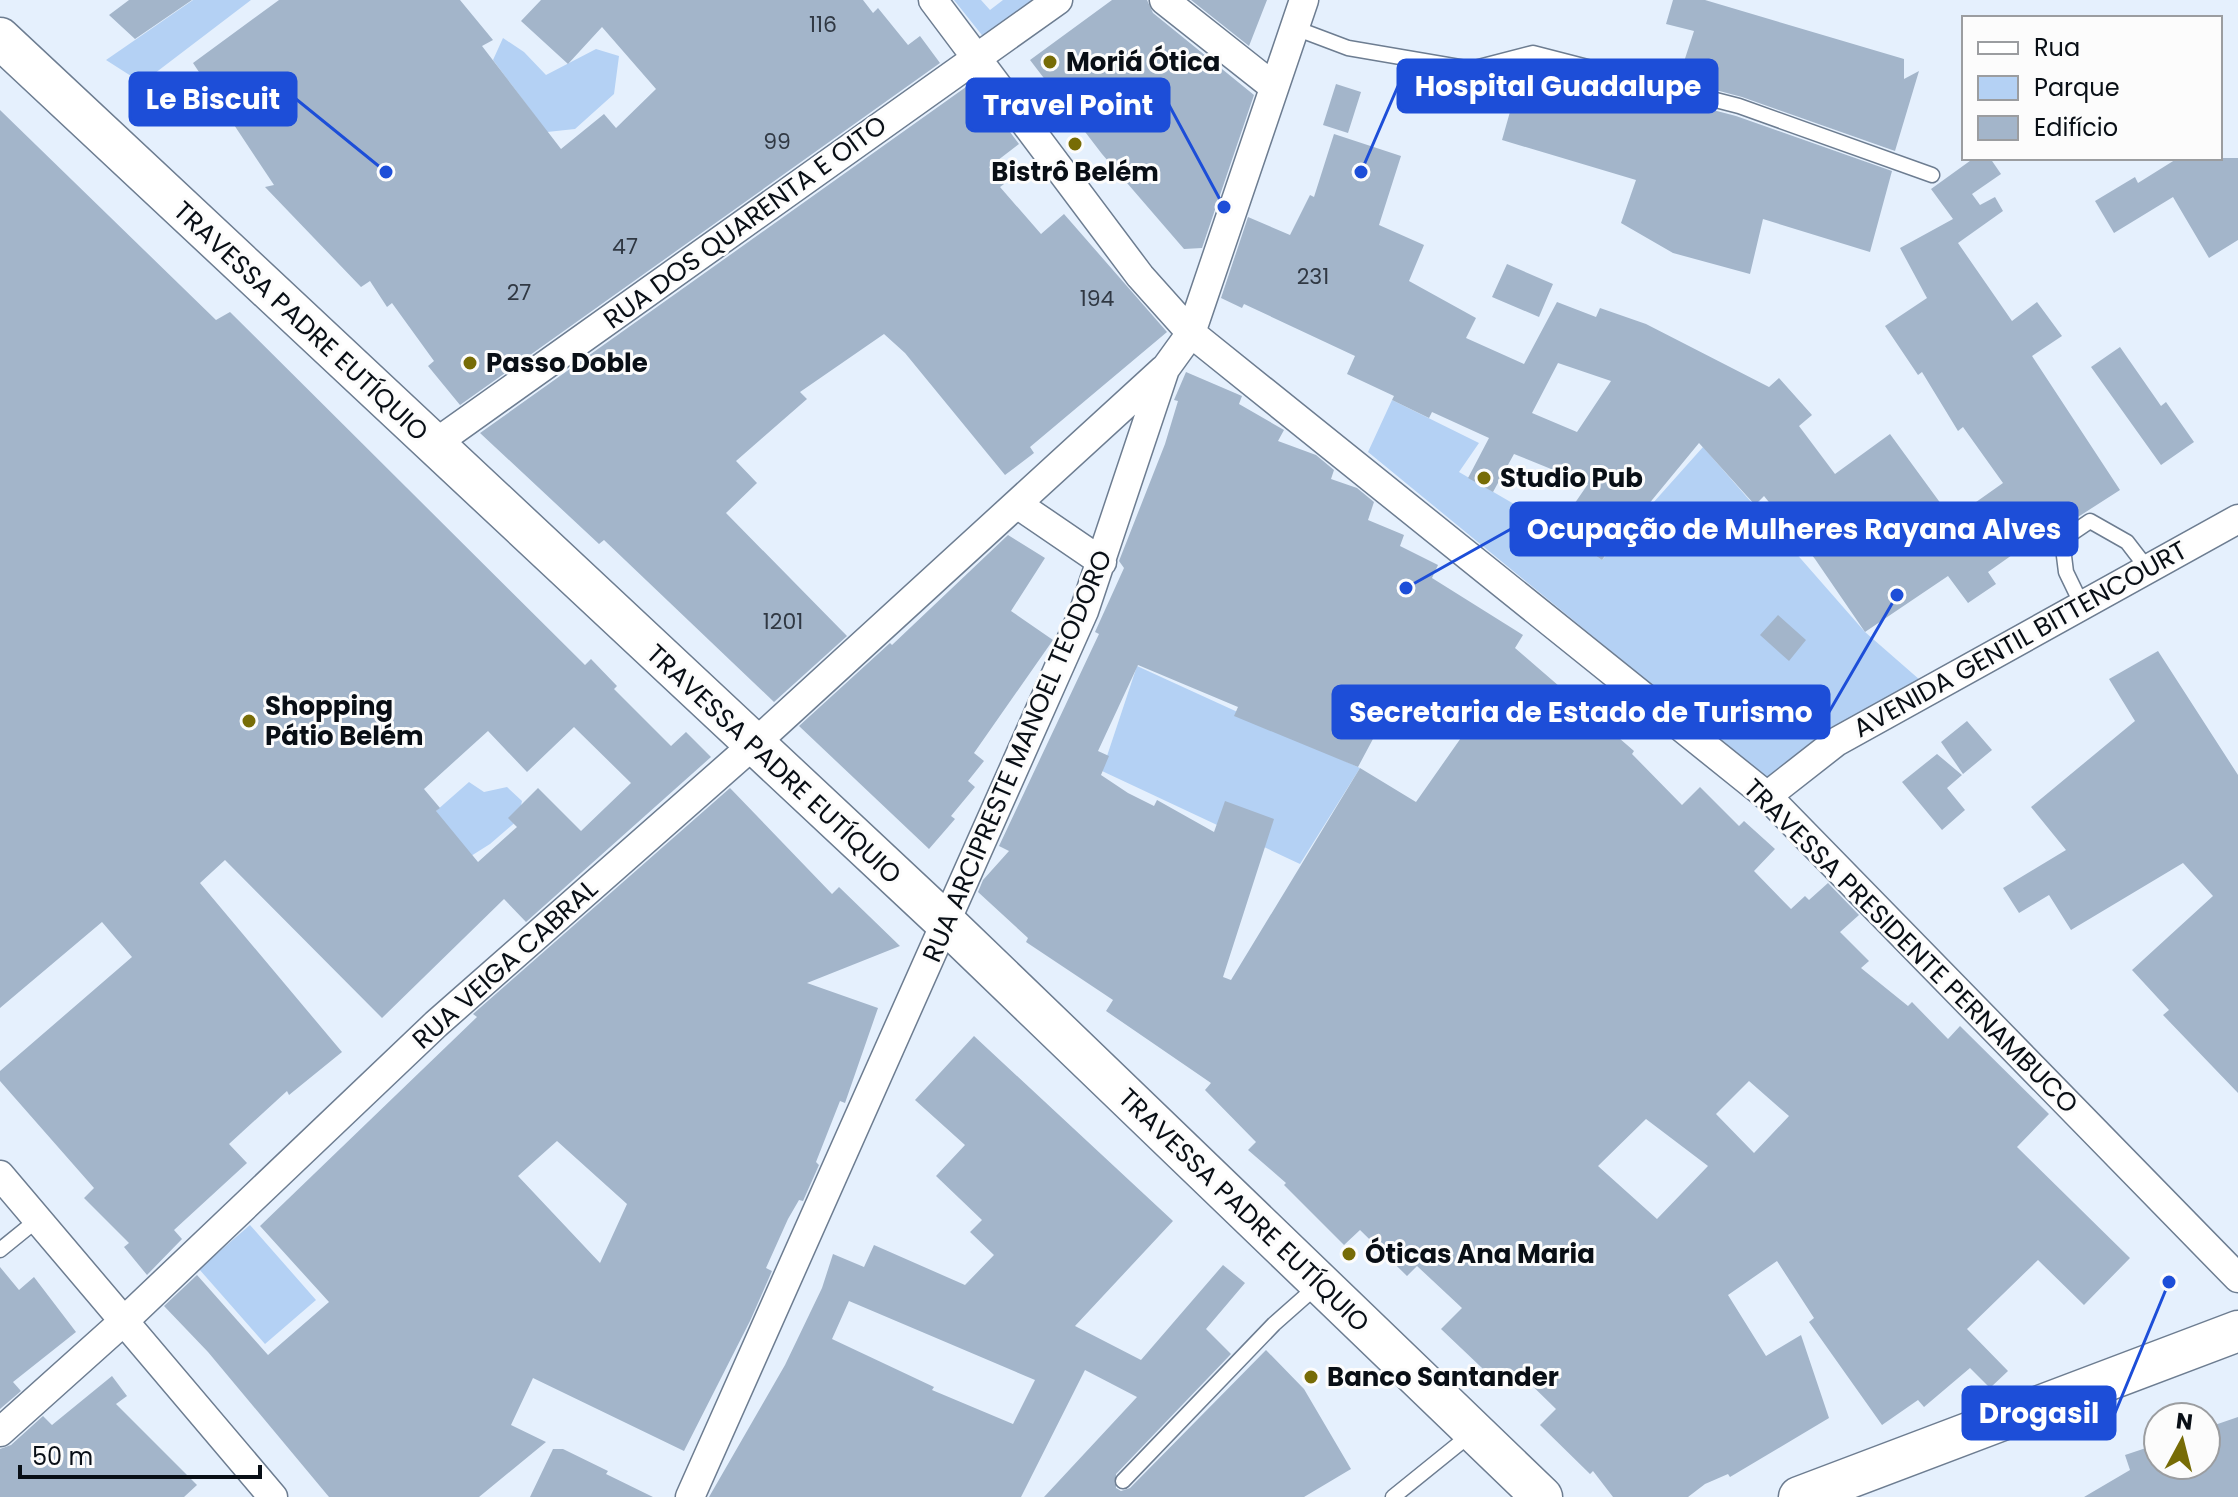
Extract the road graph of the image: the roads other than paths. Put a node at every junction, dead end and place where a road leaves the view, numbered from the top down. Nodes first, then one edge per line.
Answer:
1 (933, 0) edge
2 (1058, 0) edge
3 (1164, 0) edge
4 (1304, 0) edge
5 (1295, 28) junction
6 (0, 38) edge
7 (975, 58) junction
8 (1274, 87) junction
9 (1932, 175) dead end
10 (1191, 333) junction
11 (1165, 369) junction
12 (433, 445) junction
13 (1017, 504) junction
14 (2238, 519) edge
15 (1102, 562) junction
16 (2147, 568) junction
17 (2081, 603) junction
18 (753, 745) junction
19 (1767, 796) junction
20 (946, 923) junction
21 (0, 1175) edge
22 (37, 1220) junction
23 (0, 1250) edge
24 (2238, 1278) edge
25 (1321, 1284) junction
26 (125, 1320) junction
27 (2238, 1331) edge
28 (0, 1432) edge
29 (1474, 1432) junction
30 (1123, 1481) dead end
31 (273, 1497) edge
32 (690, 1497) edge
33 (1393, 1497) edge
34 (1542, 1497) edge
35 (1799, 1497) edge

1 - 7 street, TRAVESSA PRESIDENTE PERNAMBUCO
2 - 7 street, RUA DOS QUARENTA E OITO
3 - 8 street
4 - 5 street, RUA ARCIPRESTE MANOEL TEODORO
5 - 8 street, RUA ARCIPRESTE MANOEL TEODORO
5 - 9 lane
6 - 12 main road, TRAVESSA PADRE EUTÍQUIO
7 - 10 street, TRAVESSA PRESIDENTE PERNAMBUCO
7 - 12 street, RUA DOS QUARENTA E OITO
8 - 10 street, RUA ARCIPRESTE MANOEL TEODORO
10 - 11 street, RUA ARCIPRESTE MANOEL TEODORO
10 - 19 street, TRAVESSA PRESIDENTE PERNAMBUCO
11 - 13 street, RUA VEIGA CABRAL
11 - 15 street, RUA ARCIPRESTE MANOEL TEODORO
12 - 18 main road, TRAVESSA PADRE EUTÍQUIO
13 - 15 street
13 - 18 street, RUA VEIGA CABRAL
14 - 16 street, AVENIDA GENTIL BITTENCOURT
15 - 20 street, RUA ARCIPRESTE MANOEL TEODORO
16 - 17 street, AVENIDA GENTIL BITTENCOURT
16 - 17 lane
17 - 19 street, AVENIDA GENTIL BITTENCOURT
18 - 20 main road, TRAVESSA PADRE EUTÍQUIO
18 - 26 street, RUA VEIGA CABRAL
19 - 24 street, TRAVESSA PRESIDENTE PERNAMBUCO
20 - 25 main road, TRAVESSA PADRE EUTÍQUIO
20 - 32 street, RUA ARCIPRESTE MANOEL TEODORO
21 - 22 street
22 - 23 lane
22 - 26 street
25 - 29 main road, TRAVESSA PADRE EUTÍQUIO
25 - 30 lane
26 - 28 street, RUA VEIGA CABRAL
26 - 31 street
27 - 35 main road
29 - 33 lane
29 - 34 main road, TRAVESSA PADRE EUTÍQUIO

